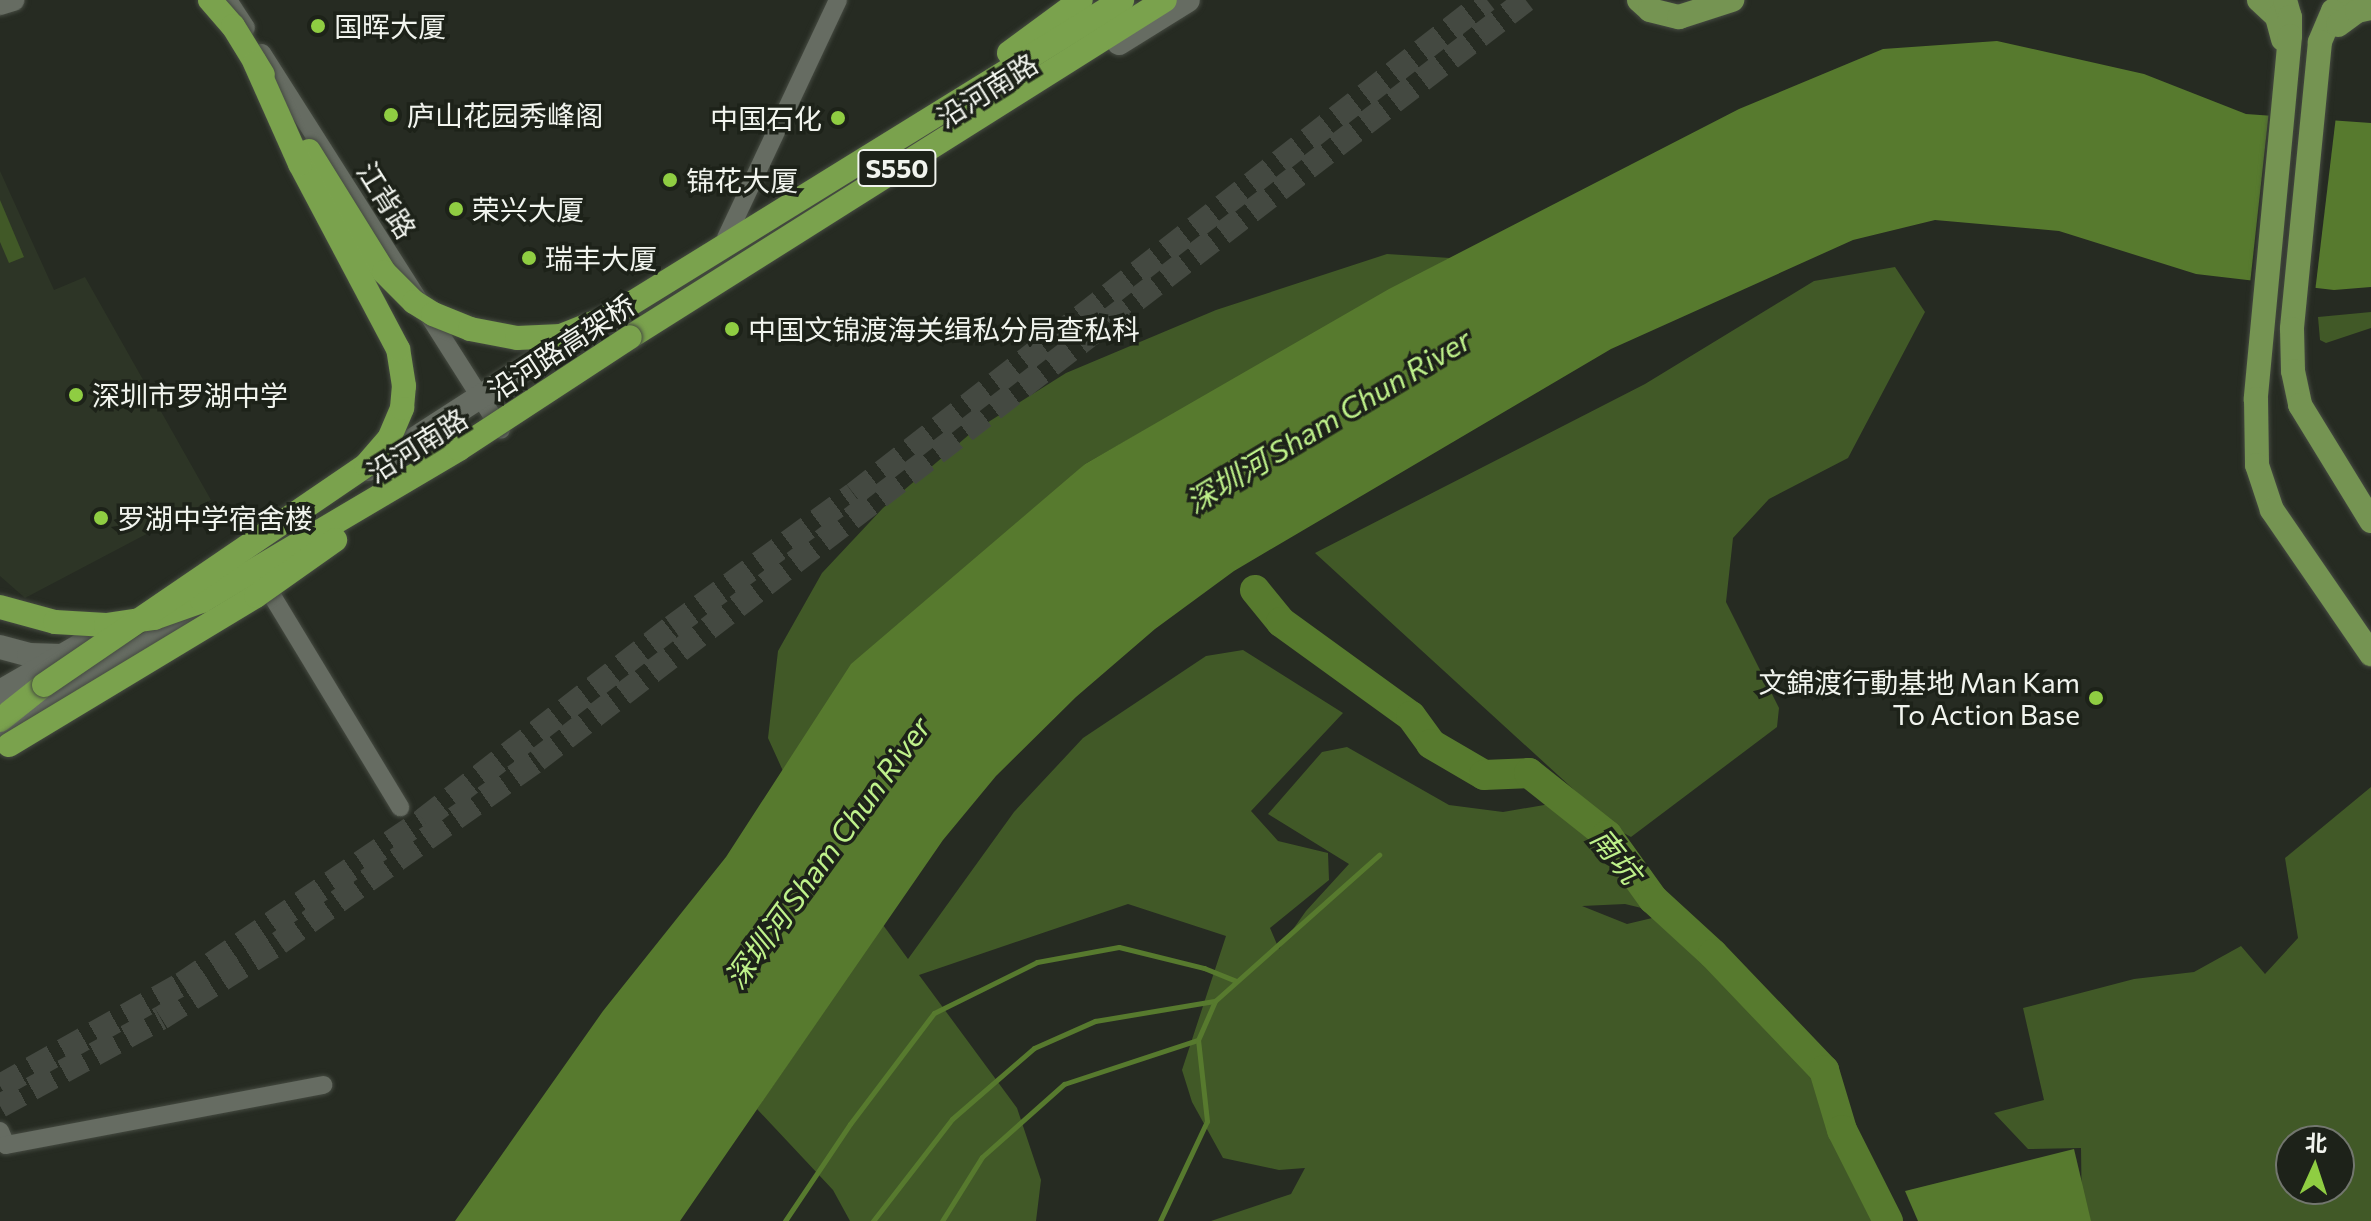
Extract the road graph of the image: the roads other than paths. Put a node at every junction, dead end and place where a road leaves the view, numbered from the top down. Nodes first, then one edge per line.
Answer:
1 (13, 0) edge
2 (210, 0) edge
3 (228, 0) edge
4 (838, 0) edge
5 (1081, 0) edge
6 (1095, 0) edge
7 (1122, 0) edge
8 (1165, 0) edge
9 (1188, 0) edge
10 (1639, 0) edge
11 (1732, 0) edge
12 (2259, 0) edge
13 (2285, 0) edge
14 (2350, 0) edge
15 (0, 4) edge
16 (2371, 8) edge
17 (255, 63) junction
18 (2286, 77) junction
19 (2318, 79) junction
20 (966, 85) junction
21 (726, 238) junction
22 (479, 398) junction
23 (501, 429) junction
24 (459, 449) junction
25 (2371, 521) edge
26 (260, 577) junction
27 (0, 607) edge
28 (0, 647) edge
29 (2371, 654) edge
30 (61, 656) junction
31 (0, 692) edge
32 (0, 720) edge
33 (3, 743) edge
34 (400, 807) dead end
35 (323, 1085) dead end
36 (0, 1131) edge

1 - 15 street
2 - 17 highway, 沿河路高架桥 / S550, bridge
3 - 22 street, 江背路
4 - 21 street
5 - 20 highway
6 - 20 main road, 沿河南路
7 - 17 highway, 沿河路高架桥 / S550, bridge
8 - 24 highway, 沿河路高架桥 / S550, bridge
9 - 23 main road, 沿河南路
10 - 11 main road
12 - 18 main road
13 - 18 main road
14 - 19 main road
16 - 19 main road
17 - 32 highway, bridge
18 - 29 main road
19 - 25 main road
20 - 21 main road, 沿河南路
21 - 22 main road, 沿河南路
22 - 23 street, 江背路
22 - 30 main road, 沿河南路
23 - 26 main road, 沿河南路
24 - 27 highway, 沿河路高架桥 / S550, bridge
24 - 33 highway, bridge
26 - 33 main road, 沿河南路
26 - 34 street
28 - 30 main road
30 - 31 main road, 沿河南路
35 - 36 street

